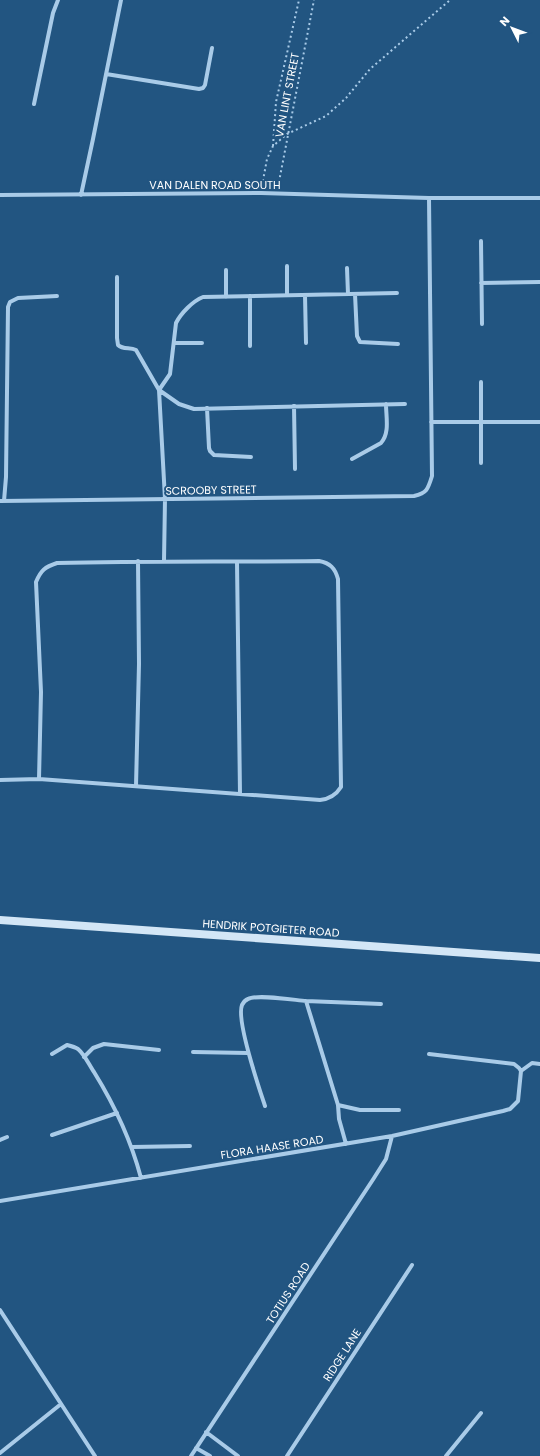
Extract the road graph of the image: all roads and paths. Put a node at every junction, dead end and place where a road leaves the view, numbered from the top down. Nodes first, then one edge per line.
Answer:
1 (58, 0) edge
2 (121, 0) edge
3 (300, 0) edge
4 (314, 0) edge
5 (450, 0) edge
6 (212, 48) dead end
7 (106, 74) junction
8 (34, 104) dead end
9 (287, 134) junction
10 (273, 146) junction
11 (260, 193) junction
12 (277, 194) junction
13 (0, 195) edge
14 (81, 195) junction
15 (429, 198) junction
16 (540, 198) edge
17 (481, 241) dead end
18 (287, 266) dead end
19 (347, 268) dead end
20 (226, 270) dead end
21 (117, 277) dead end
22 (540, 282) edge
23 (481, 283) junction
24 (397, 293) dead end
25 (348, 294) junction
26 (355, 294) junction
27 (287, 295) junction
28 (305, 295) junction
29 (57, 296) dead end
30 (250, 296) junction
31 (226, 297) junction
32 (482, 324) dead end
33 (174, 343) junction
34 (202, 343) dead end
35 (306, 343) dead end
36 (398, 344) dead end
37 (250, 346) dead end
38 (481, 382) dead end
39 (159, 390) junction
40 (386, 404) junction
41 (405, 404) dead end
42 (294, 406) junction
43 (207, 408) junction
44 (431, 422) junction
45 (481, 422) junction
46 (540, 422) edge
47 (251, 457) dead end
48 (352, 459) dead end
49 (480, 463) dead end
50 (295, 469) dead end
51 (165, 499) junction
52 (2, 501) edge
53 (164, 561) junction
54 (138, 562) junction
55 (237, 562) junction
56 (39, 779) junction
57 (0, 780) edge
58 (136, 786) junction
59 (240, 794) junction
60 (0, 920) edge
61 (540, 958) edge
62 (306, 1001) junction
63 (381, 1004) dead end
64 (159, 1050) dead end
65 (193, 1052) dead end
66 (248, 1053) junction
67 (52, 1054) dead end
68 (429, 1054) dead end
69 (84, 1057) junction
70 (540, 1064) edge
71 (521, 1071) junction
72 (338, 1105) junction
73 (265, 1106) dead end
74 (399, 1110) dead end
75 (117, 1113) junction
76 (52, 1135) dead end
77 (392, 1136) junction
78 (7, 1137) dead end
79 (0, 1140) edge
80 (346, 1144) junction
81 (190, 1146) dead end
82 (132, 1147) junction
83 (141, 1178) junction
84 (0, 1201) edge
85 (412, 1265) dead end
86 (0, 1310) edge
87 (4, 1315) junction
88 (0, 1319) edge
89 (61, 1404) junction
90 (481, 1413) dead end
91 (206, 1432) junction
92 (196, 1448) junction
93 (0, 1453) edge
94 (95, 1456) edge
95 (191, 1456) edge
96 (210, 1456) edge
97 (238, 1456) edge
98 (287, 1456) edge
99 (446, 1456) edge

1 - 8 street
2 - 7 street
3 - 10 path
4 - 9 path, VAN LINT STREET
5 - 9 path
6 - 7 street
7 - 14 street
9 - 10 path
9 - 12 path, VAN LINT STREET
10 - 11 path
11 - 12 street, VAN DALEN ROAD SOUTH
11 - 14 street, VAN DALEN ROAD SOUTH
12 - 15 street, VAN DALEN ROAD SOUTH
13 - 14 street, VAN DALEN ROAD SOUTH
15 - 16 street, VAN DALEN ROAD SOUTH
15 - 44 street
17 - 23 street
18 - 27 street
19 - 25 street
20 - 31 street
21 - 39 street
22 - 23 street
23 - 32 street
24 - 26 street
25 - 26 street
25 - 28 street
26 - 36 street
27 - 28 street
27 - 30 street
28 - 35 street
29 - 52 street
30 - 31 street
30 - 37 street
31 - 33 street
33 - 34 street
33 - 39 street
38 - 45 street
39 - 43 street
39 - 51 street
40 - 41 street
40 - 42 street
40 - 48 street
42 - 43 street
42 - 50 street
43 - 47 street
44 - 45 street
44 - 51 street, SCROOBY STREET
45 - 46 street
45 - 49 street
51 - 52 street, SCROOBY STREET
51 - 53 street
53 - 54 street
53 - 55 street
54 - 56 street
54 - 58 street
55 - 59 street
55 - 59 street
56 - 57 street
56 - 58 street
58 - 59 street
60 - 61 main road, HENDRIK POTGIETER ROAD
62 - 63 street
62 - 66 street
62 - 72 street
64 - 69 street
65 - 66 street
66 - 73 street
67 - 69 street
68 - 71 street
69 - 75 street
70 - 71 street
71 - 77 street, FLORA HAASE ROAD
72 - 74 street
72 - 80 street
75 - 76 street
75 - 82 street
77 - 80 street, FLORA HAASE ROAD
77 - 91 street, TOTIUS ROAD
78 - 79 street
80 - 83 street, FLORA HAASE ROAD
81 - 82 street
82 - 83 street
83 - 84 street, FLORA HAASE ROAD
85 - 98 street, RIDGE LANE
86 - 87 street
87 - 88 street
87 - 89 street
89 - 93 street
89 - 94 street
90 - 99 street
91 - 92 street, TOTIUS ROAD
91 - 97 street
92 - 95 street, TOTIUS ROAD
92 - 96 street

